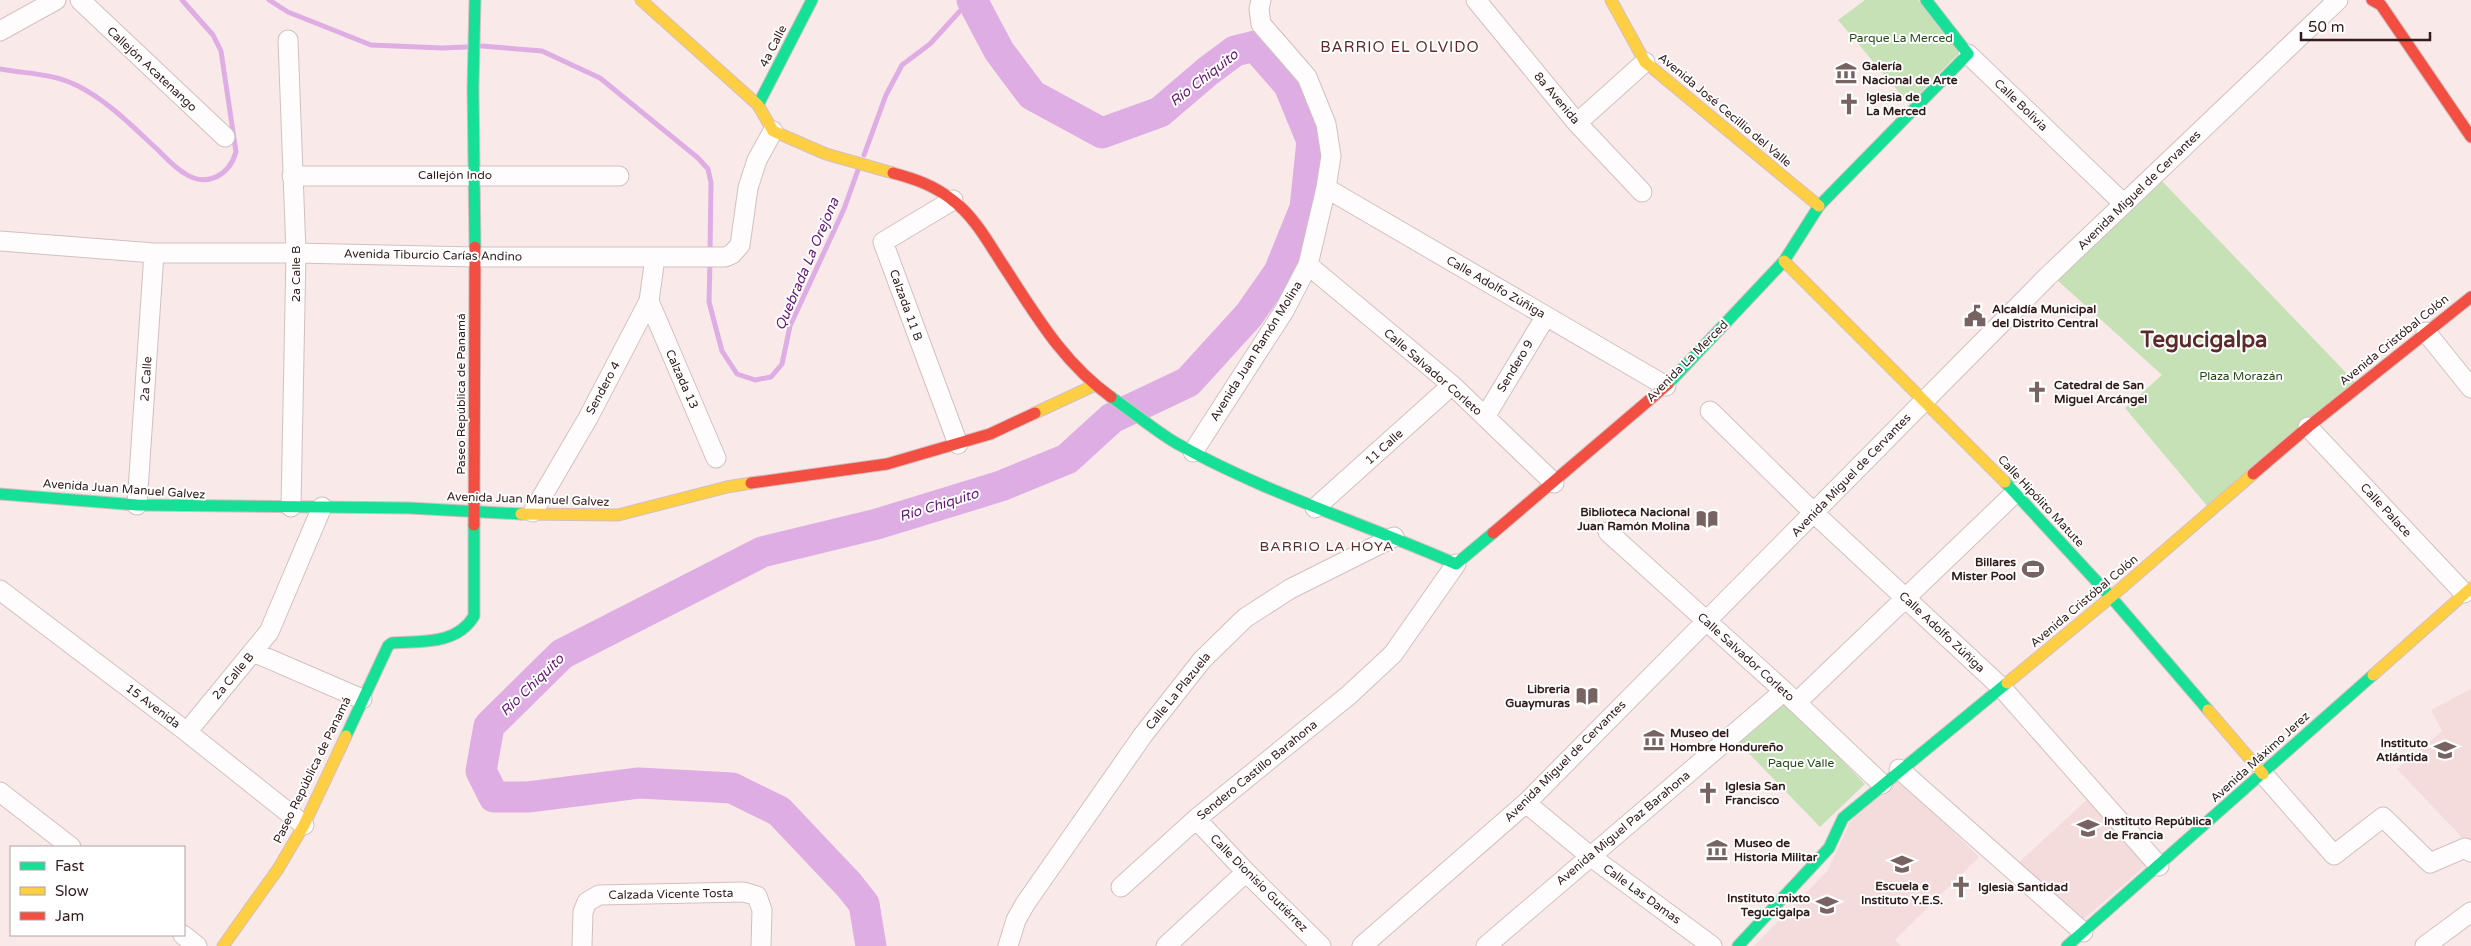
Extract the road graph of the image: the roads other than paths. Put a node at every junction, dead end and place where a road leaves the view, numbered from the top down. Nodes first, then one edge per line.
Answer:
1 (56, 0) edge
2 (80, 0) edge
3 (641, 0) edge
4 (812, 0) edge
5 (1261, 0) edge
6 (1476, 0) edge
7 (1611, 0) edge
8 (1926, 0) edge
9 (2338, 0) edge
10 (2372, 0) edge
11 (475, 4) edge
12 (0, 31) edge
13 (288, 40) dead end
14 (1968, 54) junction
15 (1645, 62) junction
16 (758, 105) junction
17 (1577, 123) junction
18 (773, 131) junction
19 (225, 137) dead end
20 (2471, 137) edge
21 (474, 175) junction
22 (292, 176) junction
23 (619, 176) dead end
24 (1326, 188) junction
25 (1642, 192) dead end
26 (954, 200) junction
27 (2124, 204) junction
28 (1819, 206) junction
29 (0, 241) edge
30 (154, 253) junction
31 (296, 253) junction
32 (475, 257) junction
33 (655, 258) junction
34 (1784, 261) junction
35 (1308, 265) junction
36 (2471, 296) edge
37 (649, 301) junction
38 (1546, 316) junction
39 (2426, 332) junction
40 (1452, 385) junction
41 (1666, 386) junction
42 (1098, 387) junction
43 (2471, 388) edge
44 (1924, 400) junction
45 (1710, 412) dead end
46 (1484, 417) junction
47 (2308, 426) junction
48 (958, 444) junction
49 (1194, 452) junction
50 (716, 458) dead end
51 (1554, 483) junction
52 (2016, 492) junction
53 (0, 494) edge
54 (137, 506) junction
55 (291, 507) junction
56 (322, 507) junction
57 (1315, 508) junction
58 (533, 512) junction
59 (474, 513) junction
60 (1814, 514) junction
61 (1608, 532) dead end
62 (1394, 537) junction
63 (1456, 564) junction
64 (0, 590) edge
65 (2467, 590) edge
66 (2111, 597) junction
67 (1905, 598) junction
68 (1706, 620) junction
69 (253, 652) junction
70 (1393, 654) joint
71 (2002, 688) junction
72 (1790, 697) junction
73 (362, 700) junction
74 (187, 732) junction
75 (1899, 769) junction
76 (2263, 774) junction
77 (1882, 784) junction
78 (0, 792) edge
79 (1526, 803) junction
80 (1196, 819) junction
81 (304, 825) junction
82 (70, 846) edge
83 (2471, 852) edge
84 (1590, 856) junction
85 (2159, 866) junction
86 (1246, 872) junction
87 (1121, 887) dead end
88 (2471, 912) edge
89 (2082, 932) junction
90 (184, 936) edge
91 (197, 946) edge
92 (223, 946) edge
93 (582, 946) edge
94 (762, 946) edge
95 (1008, 946) edge
96 (1166, 946) edge
97 (1322, 946) edge
98 (1362, 946) edge
99 (1486, 946) edge
100 (1712, 946) edge
101 (1738, 946) edge
102 (2067, 946) edge
103 (2425, 946) edge

1 - 12 street
2 - 19 street, Callejón Acatenango
3 - 16 street
4 - 16 street, 4a Calle
5 - 24 street, Avenida Juan Ramón Molina
6 - 17 street, 8a Avenida
7 - 15 street, Avenida José Cecillio del Valle
8 - 14 street, Calle Bolivia
9 - 27 street, Avenida Miguel de Cervantes
10 - 20 street
11 - 21 street, Paseo República de Panamá
13 - 22 street, 2a Calle B
14 - 27 street, Calle Bolivia
14 - 28 street, Avenida La Merced
15 - 17 street
15 - 28 street, Avenida José Cecillio del Valle
16 - 18 street
17 - 25 street, 8a Avenida
18 - 26 street
18 - 33 street, Avenida Tiburcio Carías Andino
21 - 22 street, Callejón Indo
21 - 23 street, Callejón Indo
21 - 32 street, Paseo República de Panamá
22 - 31 street, 2a Calle B
24 - 35 street, Avenida Juan Ramón Molina
24 - 38 street, Calle Adolfo Zúñiga
26 - 42 street
26 - 48 street, Calzada 11 B
27 - 44 street, Avenida Miguel de Cervantes
28 - 34 street, Avenida La Merced
29 - 30 street, Avenida Tiburcio Carías Andino
30 - 31 street, Avenida Tiburcio Carías Andino
30 - 54 street, 2a Calle
31 - 32 street, Avenida Tiburcio Carías Andino
31 - 55 street, 2a Calle B
32 - 33 street, Avenida Tiburcio Carías Andino
32 - 59 street, Paseo República de Panamá
33 - 37 street, Sendero 4
34 - 41 street, Avenida La Merced
34 - 44 street, Calle Hipólito Matute
35 - 40 street, Calle Salvador Corleto
35 - 49 street, Avenida Juan Ramón Molina
36 - 39 street, Avenida Cristóbal Colón
37 - 50 street, Calzada 13
37 - 58 street, Sendero 4
38 - 41 street, Calle Adolfo Zúñiga
38 - 46 street, Sendero 9
39 - 43 street
39 - 47 street, Avenida Cristóbal Colón
40 - 46 street, Calle Salvador Corleto
40 - 57 street, 11 Calle
41 - 51 street, Avenida La Merced
42 - 48 street, Avenida Juan Manuel Galvez
42 - 49 street
44 - 52 street, Calle Hipólito Matute
44 - 60 street, Avenida Miguel de Cervantes
45 - 60 street, Calle Adolfo Zúñiga
46 - 51 street, Calle Salvador Corleto
47 - 65 street, Calle Palace
47 - 66 street, Avenida Cristóbal Colón
48 - 58 street, Avenida Juan Manuel Galvez
49 - 57 street
51 - 63 street, Avenida La Merced
52 - 66 street, Calle Hipólito Matute
52 - 67 street, Avenida Miguel Paz Barahona
53 - 54 street, Avenida Juan Manuel Galvez
54 - 55 street, Avenida Juan Manuel Galvez
55 - 56 street, Avenida Juan Manuel Galvez
56 - 59 street, Avenida Juan Manuel Galvez
56 - 69 street, 2a Calle B
57 - 62 street
58 - 59 street, Avenida Juan Manuel Galvez
59 - 73 street, Paseo República de Panamá
60 - 67 street, Calle Adolfo Zúñiga
60 - 68 street, Avenida Miguel de Cervantes
61 - 68 street, Calle Salvador Corleto
62 - 63 street
62 - 95 street, Calle La Plazuela
63 - 70 street, Avenida La Merced
64 - 74 street, 15 Avenida
65 - 76 street, Avenida Máximo Jerez
66 - 71 street, Avenida Cristóbal Colón
66 - 76 street, Calle Hipólito Matute
67 - 71 street, Calle Adolfo Zúñiga
67 - 72 street, Avenida Miguel Paz Barahona
68 - 72 street, Calle Salvador Corleto
68 - 79 street, Avenida Miguel de Cervantes
69 - 73 street
69 - 74 street, 2a Calle B
70 - 80 street, Sendero Castillo Barahona
71 - 75 street, Avenida Cristóbal Colón
71 - 85 street, Calle Adolfo Zúñiga
72 - 77 street, Calle Salvador Corleto
72 - 84 street, Avenida Miguel Paz Barahona
73 - 81 street, Paseo República de Panamá
74 - 81 street, 15 Avenida
75 - 77 street, Avenida Cristóbal Colón
75 - 89 street
76 - 83 street
76 - 85 street, Avenida Máximo Jerez
77 - 101 street, Avenida Cristóbal Colón
78 - 82 street
79 - 84 street, Calle Las Damas
79 - 98 street, Avenida Miguel de Cervantes
80 - 86 street, Calle Dionisio Gutiérrez
80 - 87 street, Sendero Castillo Barahona
81 - 92 street, Paseo República de Panamá
84 - 99 street, Avenida Miguel Paz Barahona
84 - 100 street, Calle Las Damas
85 - 89 street, Avenida Máximo Jerez
86 - 96 street
86 - 97 street, Calle Dionisio Gutiérrez
88 - 103 street
89 - 102 street, Avenida Máximo Jerez
90 - 91 street
93 - 94 street, Calzada Vicente Tosta

